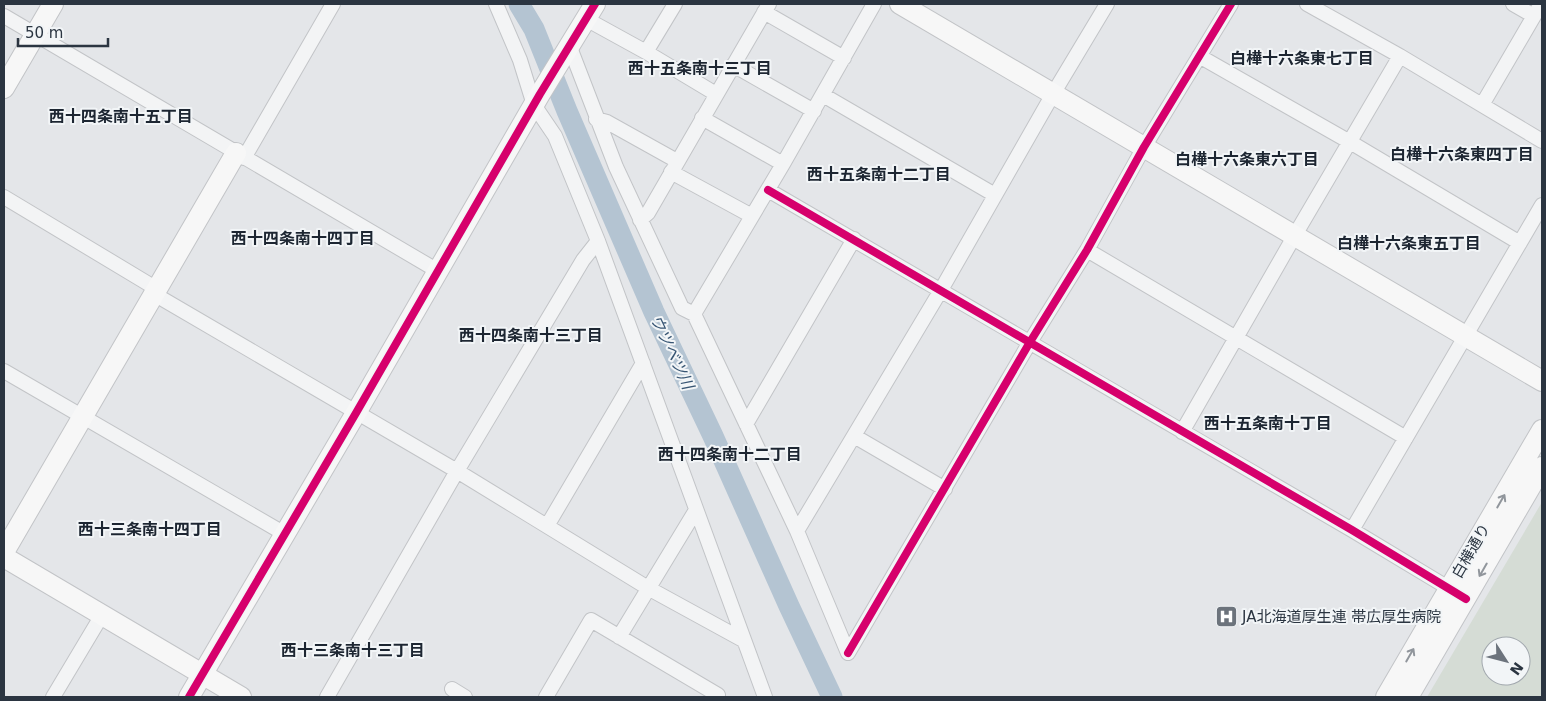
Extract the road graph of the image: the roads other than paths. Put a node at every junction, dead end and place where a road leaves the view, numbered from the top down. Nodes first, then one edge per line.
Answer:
1 (53, 4) edge
2 (496, 4) edge
3 (675, 4) edge
4 (874, 4) edge
5 (900, 4) edge
6 (1231, 4) edge
7 (1307, 4) edge
8 (1513, 4) edge
9 (329, 5) edge
10 (1104, 5) edge
11 (766, 8) edge
12 (1537, 10) edge
13 (590, 11) edge
14 (4, 16) edge
15 (35, 34) junction
16 (566, 50) junction
17 (646, 52) junction
18 (1199, 56) junction
19 (1400, 56) junction
20 (844, 58) junction
21 (733, 65) junction
22 (4, 88) edge
23 (716, 94) junction
24 (823, 94) junction
25 (1053, 94) junction
26 (537, 99) junction
27 (1482, 105) junction
28 (814, 111) junction
29 (702, 118) junction
30 (596, 119) junction
31 (1350, 142) junction
32 (1542, 142) edge
33 (1144, 147) junction
34 (240, 155) junction
35 (783, 164) junction
36 (674, 167) junction
37 (768, 190) junction
38 (995, 195) junction
39 (4, 198) edge
40 (1542, 205) edge
41 (752, 216) junction
42 (640, 220) junction
43 (1294, 235) junction
44 (854, 238) junction
45 (598, 240) junction
46 (1520, 243) junction
47 (1087, 250) junction
48 (438, 271) junction
49 (941, 290) junction
50 (156, 292) junction
51 (694, 314) junction
52 (1465, 336) junction
53 (1237, 338) junction
54 (1030, 342) junction
55 (643, 363) junction
56 (4, 371) edge
57 (1542, 382) edge
58 (356, 413) junction
59 (82, 418) junction
60 (746, 424) junction
61 (1542, 430) edge
62 (1182, 432) junction
63 (854, 436) junction
64 (1406, 438) junction
65 (1542, 467) edge
66 (456, 471) junction
67 (944, 489) junction
68 (696, 510) junction
69 (547, 526) junction
70 (1352, 530) junction
71 (797, 531) junction
72 (285, 534) junction
73 (4, 552) edge
74 (4, 557) edge
75 (648, 588) junction
76 (1458, 594) junction
77 (102, 615) junction
78 (619, 637) junction
79 (743, 640) junction
80 (202, 675) junction
81 (452, 689) dead end
82 (53, 697) edge
83 (189, 697) edge
84 (242, 697) edge
85 (327, 697) edge
86 (465, 697) edge
87 (546, 697) edge
88 (716, 697) edge
89 (765, 697) edge
90 (1386, 697) edge
91 (1408, 697) edge

1 - 15 street
2 - 26 street
3 - 17 street
4 - 20 street
5 - 25 street
6 - 18 street
7 - 19 street
8 - 12 street
9 - 34 street
10 - 25 street
11 - 20 street
11 - 21 street
12 - 27 street
13 - 16 street
13 - 17 street
14 - 15 street
15 - 22 street
15 - 34 street
16 - 26 street
16 - 30 street
17 - 23 street
18 - 31 street
18 - 33 street
19 - 27 street
19 - 31 street
20 - 24 street
21 - 23 street
21 - 28 street
23 - 29 street
24 - 28 street
24 - 38 street
25 - 33 street
25 - 38 street
26 - 45 street
26 - 48 street
27 - 32 street
28 - 35 street
29 - 35 street
29 - 36 street
30 - 36 street
30 - 42 street
31 - 43 street
31 - 46 street
33 - 43 street
33 - 47 street
34 - 48 street
34 - 50 street
35 - 37 street
36 - 41 street
36 - 42 street
37 - 41 street
37 - 44 street
38 - 49 street
39 - 50 street
40 - 46 street
41 - 51 street
42 - 51 street
43 - 52 street
43 - 53 street
44 - 49 street
44 - 60 street
45 - 55 street
45 - 66 street
46 - 52 street
47 - 53 street
47 - 54 street
48 - 58 street
49 - 54 street
49 - 63 street
50 - 58 street
50 - 59 street
51 - 60 street
52 - 57 street
52 - 64 street
53 - 62 street
53 - 64 street
54 - 62 street
54 - 67 street
55 - 68 street
55 - 69 street
56 - 59 street
58 - 66 street
58 - 72 street
59 - 72 street
59 - 73 street
60 - 71 street
76 -> 61 street, 白樺通り
62 - 70 street
63 - 67 street
63 - 71 street
64 - 70 street
65 -> 76 street, 白樺通り
66 - 69 street
66 - 85 street
67 - 71 street
68 - 75 street
68 - 79 street
69 - 75 street
70 - 76 street
72 - 80 street
74 - 77 street
75 - 78 street
75 - 79 street
90 -> 76 street, 白樺通り
76 - 91 street, 白樺通り
77 - 80 street
77 - 82 street
78 - 87 street
78 - 88 street
79 - 89 street
80 - 83 street
80 - 84 street
81 - 86 street

